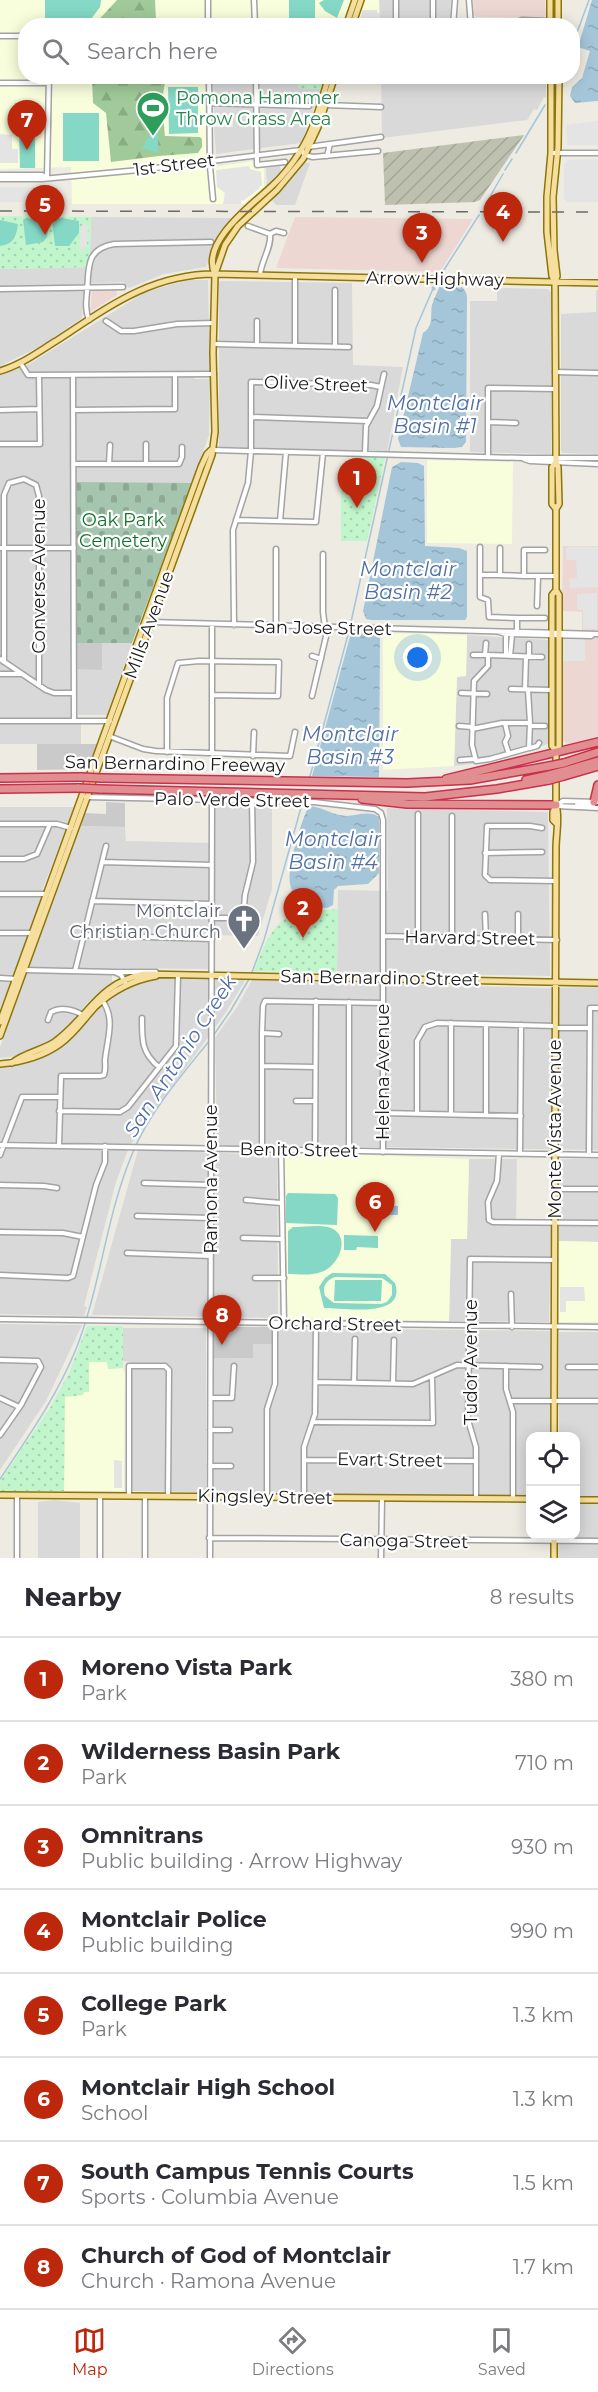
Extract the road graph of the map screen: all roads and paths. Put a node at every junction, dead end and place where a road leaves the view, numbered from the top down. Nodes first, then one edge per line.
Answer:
1 (208, 0) edge
2 (254, 0) edge
3 (355, 0) edge
4 (360, 0) edge
5 (396, 0) edge
6 (433, 0) edge
7 (455, 0) edge
8 (469, 0) edge
9 (550, 0) edge
10 (558, 0) edge
11 (208, 18) edge
12 (255, 18) edge
13 (349, 18) edge
14 (354, 18) edge
15 (396, 18) edge
16 (433, 18) edge
17 (454, 18) edge
18 (470, 18) edge
19 (550, 18) edge
20 (558, 18) edge
21 (0, 36) edge
22 (18, 36) edge
23 (0, 82) edge
24 (18, 82) edge
25 (49, 84) edge
26 (209, 84) edge
27 (256, 84) edge
28 (327, 84) edge
29 (331, 84) edge
30 (551, 84) edge
31 (558, 84) edge
32 (209, 103) junction
33 (256, 105) junction
34 (322, 105) junction
35 (309, 106) dead end
36 (381, 107) dead end
37 (381, 136) dead end
38 (312, 140) junction
39 (330, 144) junction
40 (320, 145) junction
41 (309, 147) junction
42 (378, 151) dead end
43 (303, 152) junction
44 (554, 153) junction
45 (598, 153) edge
46 (256, 155) junction
47 (327, 156) junction
48 (210, 161) junction
49 (285, 162) dead end
50 (0, 177) edge
51 (46, 177) junction
52 (213, 199) dead end
53 (248, 226) dead end
54 (284, 233) dead end
55 (270, 234) junction
56 (211, 242) dead end
57 (215, 274) junction
58 (260, 275) junction
59 (295, 276) junction
60 (555, 282) junction
61 (598, 283) edge
62 (88, 287) junction
63 (123, 287) dead end
64 (0, 289) edge
65 (335, 290) dead end
66 (88, 320) junction
67 (106, 321) dead end
68 (257, 321) dead end
69 (214, 323) junction
70 (214, 344) junction
71 (257, 345) junction
72 (296, 346) junction
73 (334, 347) junction
74 (349, 347) dead end
75 (21, 364) junction
76 (0, 371) edge
77 (555, 372) junction
78 (598, 373) edge
79 (214, 374) junction
80 (384, 374) dead end
81 (39, 375) junction
82 (73, 375) junction
83 (175, 375) junction
84 (381, 387) junction
85 (555, 389) junction
86 (0, 410) edge
87 (39, 410) junction
88 (73, 410) junction
89 (251, 417) junction
90 (368, 421) junction
91 (488, 422) junction
92 (516, 423) dead end
93 (0, 444) edge
94 (146, 444) dead end
95 (110, 445) dead end
96 (182, 447) dead end
97 (211, 450) junction
98 (251, 451) junction
99 (286, 452) junction
100 (323, 453) junction
101 (365, 454) junction
102 (488, 457) junction
103 (598, 458) edge
104 (556, 460) junction
105 (73, 464) junction
106 (110, 464) junction
107 (146, 464) junction
108 (598, 464) edge
109 (236, 520) junction
110 (280, 521) junction
111 (480, 547) dead end
112 (2, 548) edge
113 (39, 548) junction
114 (74, 548) junction
115 (500, 548) dead end
116 (276, 549) dead end
117 (545, 550) dead end
118 (323, 554) dead end
119 (480, 575) junction
120 (500, 575) junction
121 (524, 576) junction
122 (538, 576) junction
123 (556, 576) junction
124 (537, 606) dead end
125 (517, 618) junction
126 (545, 618) dead end
127 (148, 622) junction
128 (212, 625) junction
129 (234, 626) junction
130 (276, 626) junction
131 (326, 628) junction
132 (517, 631) junction
133 (500, 632) junction
134 (555, 633) junction
135 (506, 634) junction
136 (512, 634) junction
137 (596, 634) edge
138 (486, 643) dead end
139 (529, 644) dead end
140 (473, 655) dead end
141 (479, 655) junction
142 (487, 655) junction
143 (312, 656) dead end
144 (508, 656) junction
145 (527, 657) junction
146 (543, 657) dead end
147 (321, 659) junction
148 (2, 661) edge
149 (212, 661) junction
150 (488, 666) junction
151 (0, 674) edge
152 (22, 674) junction
153 (39, 685) junction
154 (511, 689) dead end
155 (527, 689) junction
156 (552, 690) junction
157 (74, 693) junction
158 (461, 693) dead end
159 (474, 694) junction
160 (487, 694) dead end
161 (212, 695) junction
162 (312, 696) dead end
163 (0, 721) edge
164 (74, 721) junction
165 (112, 721) junction
166 (505, 723) junction
167 (530, 724) junction
168 (459, 726) dead end
169 (545, 726) dead end
170 (472, 728) junction
171 (254, 732) dead end
172 (295, 732) dead end
173 (107, 735) junction
174 (598, 742) edge
175 (539, 743) dead end
176 (529, 748) junction
177 (508, 751) dead end
178 (556, 751) junction
179 (168, 752) junction
180 (598, 752) edge
181 (212, 754) junction
182 (253, 756) junction
183 (460, 760) dead end
184 (475, 760) junction
185 (598, 761) edge
186 (598, 766) edge
187 (564, 774) junction
188 (0, 778) edge
189 (438, 782) junction
190 (598, 785) edge
191 (0, 789) edge
192 (337, 794) junction
193 (85, 797) junction
194 (212, 800) junction
195 (252, 801) junction
196 (597, 804) edge
197 (556, 806) junction
198 (381, 813) joint
199 (418, 814) dead end
200 (452, 816) dead end
201 (0, 824) edge
202 (50, 824) junction
203 (542, 828) dead end
204 (72, 829) junction
205 (106, 846) dead end
206 (542, 852) dead end
207 (485, 853) junction
208 (0, 858) edge
209 (102, 862) junction
210 (212, 865) junction
211 (556, 881) junction
212 (0, 894) edge
213 (49, 894) junction
214 (92, 901) junction
215 (212, 904) junction
216 (485, 914) dead end
217 (518, 914) dead end
218 (212, 918) junction
219 (0, 933) edge
220 (35, 934) junction
221 (84, 935) junction
222 (384, 936) junction
223 (418, 937) junction
224 (452, 938) junction
225 (212, 939) junction
226 (486, 939) junction
227 (518, 940) junction
228 (556, 940) junction
229 (22, 970) junction
230 (75, 971) junction
231 (115, 972) junction
232 (163, 974) junction
233 (178, 974) junction
234 (212, 975) junction
235 (0, 978) edge
236 (383, 978) junction
237 (19, 979) junction
238 (125, 983) junction
239 (556, 983) junction
240 (598, 983) edge
241 (101, 999) junction
242 (316, 1001) junction
243 (349, 1002) junction
244 (383, 1003) junction
245 (598, 1008) edge
246 (84, 1016) junction
247 (142, 1018) dead end
248 (48, 1020) dead end
249 (2, 1022) edge
250 (451, 1023) junction
251 (486, 1024) junction
252 (521, 1025) junction
253 (555, 1027) junction
254 (590, 1028) junction
255 (262, 1034) junction
256 (279, 1034) dead end
257 (0, 1036) edge
258 (0, 1064) edge
259 (159, 1066) junction
260 (262, 1066) junction
261 (315, 1067) junction
262 (59, 1096) junction
263 (296, 1101) dead end
264 (315, 1101) junction
265 (59, 1111) junction
266 (383, 1113) junction
267 (417, 1113) junction
268 (451, 1114) junction
269 (486, 1114) junction
270 (521, 1116) junction
271 (2, 1145) edge
272 (59, 1146) junction
273 (105, 1146) junction
274 (211, 1149) junction
275 (262, 1149) junction
276 (281, 1149) junction
277 (315, 1151) junction
278 (349, 1151) junction
279 (383, 1152) junction
280 (499, 1154) junction
281 (520, 1154) junction
282 (0, 1155) edge
283 (555, 1155) junction
284 (590, 1155) junction
285 (598, 1155) edge
286 (144, 1183) dead end
287 (0, 1185) edge
288 (211, 1185) junction
289 (57, 1188) dead end
290 (555, 1189) junction
291 (598, 1189) edge
292 (246, 1200) dead end
293 (281, 1203) junction
294 (137, 1216) dead end
295 (211, 1218) junction
296 (554, 1223) junction
297 (598, 1223) edge
298 (0, 1232) edge
299 (83, 1237) junction
300 (243, 1238) dead end
301 (282, 1239) junction
302 (127, 1253) dead end
303 (211, 1256) junction
304 (555, 1260) junction
305 (0, 1275) edge
306 (255, 1278) dead end
307 (284, 1278) junction
308 (511, 1294) dead end
309 (0, 1319) edge
310 (211, 1322) junction
311 (275, 1323) junction
312 (284, 1323) junction
313 (316, 1324) junction
314 (471, 1327) junction
315 (512, 1327) junction
316 (554, 1327) junction
317 (598, 1327) edge
318 (355, 1339) dead end
319 (394, 1340) dead end
320 (0, 1360) edge
321 (468, 1364) junction
322 (234, 1366) dead end
323 (506, 1366) junction
324 (540, 1367) dead end
325 (568, 1367) dead end
326 (598, 1367) edge
327 (432, 1377) junction
328 (315, 1382) junction
329 (354, 1383) junction
330 (393, 1383) junction
331 (0, 1398) edge
332 (210, 1398) junction
333 (510, 1401) junction
334 (554, 1401) junction
335 (598, 1401) edge
336 (19, 1407) junction
337 (314, 1422) junction
338 (210, 1430) junction
339 (230, 1430) dead end
340 (554, 1432) edge
341 (0, 1435) edge
342 (304, 1460) junction
343 (476, 1461) junction
344 (210, 1466) junction
345 (231, 1466) dead end
346 (0, 1495) edge
347 (100, 1495) junction
348 (17, 1496) junction
349 (129, 1496) junction
350 (145, 1496) junction
351 (168, 1496) junction
352 (210, 1497) junction
353 (267, 1498) junction
354 (304, 1498) junction
355 (382, 1498) junction
356 (476, 1499) junction
357 (513, 1499) junction
358 (526, 1499) edge
359 (580, 1500) edge
360 (598, 1500) edge
361 (209, 1538) junction
362 (580, 1539) edge
363 (381, 1540) junction
364 (527, 1540) edge
365 (554, 1540) edge
366 (598, 1540) edge
367 (17, 1558) edge
368 (100, 1558) edge
369 (145, 1558) edge
370 (210, 1558) edge
371 (381, 1558) edge
372 (554, 1558) edge

1 - 11 street
2 - 12 street
3 - 13 main road
4 - 14 main road
5 - 15 street
6 - 16 street
7 - 17 street
8 - 18 street
9 - 19 main road
10 - 20 main road
21 - 22 street
23 - 24 street
25 - 51 street
26 - 32 street
27 - 33 street
28 - 34 main road
29 - 34 main road
30 - 44 main road, Monte Vista Avenue
31 - 44 main road, Monte Vista Avenue
32 - 33 street
32 - 48 street
33 - 35 street
33 - 46 street
34 - 36 street
34 - 38 main road
34 - 43 main road
37 - 39 street
38 - 40 street
38 - 41 main road
39 - 40 street
39 - 47 street
40 - 41 street
41 - 43 main road
42 - 47 street, 1st Street
43 - 46 street, 1st Street
43 - 47 street, 1st Street
43 - 57 main road, Mills Avenue
44 - 45 street
44 - 60 main road, Monte Vista Avenue
46 - 48 street, 1st Street
46 - 49 street
48 - 51 street, 1st Street
48 - 52 street
50 - 51 street, 1st Street
53 - 55 street
54 - 55 street
55 - 58 street
56 - 62 street
57 - 58 main road, Arrow Highway
57 - 66 main road, Arrow Highway
57 - 69 main road, Mills Avenue
58 - 59 main road, Arrow Highway
59 - 60 main road, Arrow Highway
59 - 72 street
60 - 61 main road, Arrow Highway
60 - 77 main road, Monte Vista Avenue
62 - 63 street
62 - 64 street
62 - 66 street
65 - 73 street
66 - 75 main road, Arrow Highway
67 - 69 street
68 - 71 street
69 - 70 main road, Mills Avenue
70 - 71 street
70 - 79 main road, Mills Avenue
71 - 72 street
72 - 73 street
73 - 74 street
75 - 76 main road, Arrow Highway
75 - 81 street
77 - 78 street
77 - 85 main road, Monte Vista Avenue
79 - 83 street
79 - 97 main road, Mills Avenue
80 - 84 street
81 - 82 street
81 - 87 street
82 - 83 street
82 - 88 street
83 - 88 street
84 - 89 street, Olive Street
84 - 90 street
85 - 91 street
85 - 104 main road, Monte Vista Avenue
86 - 87 street
87 - 93 street
88 - 105 street
89 - 90 street
89 - 98 street
90 - 101 street
91 - 92 street
91 - 102 street
94 - 107 street
95 - 106 street
96 - 107 street
97 - 98 street
97 - 127 main road, Mills Avenue
98 - 99 street
98 - 109 street
99 - 100 street
99 - 110 street
100 - 101 street
100 - 110 street
101 - 102 street
102 - 104 street
103 - 104 street
104 - 108 street
104 - 123 main road, Monte Vista Avenue
105 - 106 street
105 - 114 street
106 - 107 street
109 - 110 street
109 - 129 street
111 - 119 street
112 - 113 street
112 - 113 street, Converse Avenue
112 - 148 street
113 - 114 street
113 - 153 street, Converse Avenue
114 - 157 street
115 - 120 street
116 - 130 street
117 - 121 street
118 - 131 street
119 - 120 street
119 - 125 street
120 - 121 street
121 - 122 street
122 - 123 street
122 - 124 street
123 - 134 main road, Monte Vista Avenue
125 - 126 street
125 - 132 street
127 - 128 street, San Jose Street
127 - 165 main road, Mills Avenue
128 - 129 street, San Jose Street
128 - 149 street
129 - 130 street, San Jose Street
130 - 131 street, San Jose Street
131 - 133 street, San Jose Street
131 - 147 street
132 - 133 street, San Jose Street
132 - 134 street, San Jose Street
133 - 135 street, San Jose Street
134 - 136 street, San Jose Street
134 - 137 street
134 - 156 main road, Monte Vista Avenue
134 - 178 main road, Monte Vista Avenue
135 - 136 street, San Jose Street
135 - 144 street
136 - 144 street
138 - 142 street
139 - 145 street
140 - 141 street
141 - 142 street
141 - 150 street
142 - 144 street
142 - 150 street
143 - 147 street
144 - 145 street
145 - 146 street
145 - 155 street
147 - 162 street
148 - 152 street
149 - 161 street
149 - 161 street
149 - 179 street
150 - 159 street
151 - 152 street
152 - 153 street
153 - 157 street
154 - 155 street
155 - 156 street
155 - 167 street
156 - 178 main road, Monte Vista Avenue
157 - 164 street
158 - 159 street
159 - 160 street
159 - 170 street
161 - 181 street
163 - 164 street
164 - 165 street
165 - 173 main road, Mills Avenue
166 - 167 street
166 - 170 street
166 - 177 street
167 - 169 street
167 - 176 street
168 - 170 street
170 - 184 street
171 - 182 street
172 - 182 street
173 - 179 street
173 - 193 main road, Mills Avenue
174 - 178 highway
175 - 176 street
176 - 184 street
178 - 189 highway
178 - 197 main road, Monte Vista Avenue
179 - 181 street
180 - 189 highway, San Bernardino Freeway, bridge
181 - 182 street
183 - 184 street
185 - 187 highway
186 - 187 highway, San Bernardino Freeway
187 - 192 highway, San Bernardino Freeway, bridge
188 - 189 highway, San Bernardino Freeway, bridge
190 - 196 highway
191 - 192 highway, San Bernardino Freeway, bridge
192 - 197 highway
193 - 194 street, Palo Verde Street
193 - 204 main road, Mills Avenue
194 - 195 street, Palo Verde Street
194 - 210 street, Ramona Avenue
195 - 198 street, Palo Verde Street
195 - 218 street
196 - 197 street
196 - 197 street
197 - 211 main road, Monte Vista Avenue
198 - 222 street, Helena Avenue
199 - 223 street
200 - 224 street
201 - 202 street
202 - 204 street
202 - 208 street
203 - 207 street
204 - 213 main road, Mills Avenue
205 - 209 street
206 - 207 street
207 - 211 street
209 - 210 street
209 - 214 street
210 - 215 street, Ramona Avenue
211 - 228 main road, Monte Vista Avenue
212 - 213 street
213 - 220 main road, Mills Avenue
214 - 215 street
214 - 221 street
215 - 218 street, Ramona Avenue
216 - 226 street
217 - 227 street
218 - 225 street, Ramona Avenue
219 - 220 street
220 - 229 main road, Mills Avenue
221 - 225 street
221 - 230 street
222 - 223 street, Harvard Street
222 - 236 street, Helena Avenue
223 - 224 street, Harvard Street
224 - 226 street, Harvard Street
225 - 234 street, Ramona Avenue
226 - 227 street, Harvard Street
227 - 228 street, Harvard Street
228 - 239 main road, Monte Vista Avenue
229 - 230 street
229 - 237 main road, Mills Avenue
230 - 231 street
231 - 232 street
231 - 238 street
232 - 233 main road, San Bernardino Street
232 - 238 main road, San Bernardino Street
233 - 234 main road, San Bernardino Street
233 - 259 street
234 - 236 main road, San Bernardino Street
234 - 274 street, Ramona Avenue
235 - 237 street
236 - 239 main road, San Bernardino Street
236 - 244 street, Helena Avenue
237 - 249 main road, Mills Avenue
238 - 241 main road, San Bernardino Street
239 - 240 main road, San Bernardino Street
239 - 253 main road, Monte Vista Avenue
241 - 246 main road, San Bernardino Street
241 - 262 street
242 - 243 street
242 - 255 street
242 - 261 street
243 - 244 street
243 - 278 street
244 - 266 street, Helena Avenue
245 - 254 street
246 - 248 street
246 - 258 main road, San Bernardino Street
247 - 259 street
249 - 257 main road, Mills Avenue
250 - 251 street
250 - 267 street
250 - 268 street
251 - 252 street
251 - 269 street
252 - 253 street
252 - 270 street
253 - 254 street
253 - 283 main road, Monte Vista Avenue
254 - 284 street
255 - 256 street
255 - 260 street
259 - 265 street
260 - 261 street
260 - 275 street
261 - 264 street
262 - 265 street
262 - 271 street
263 - 264 street
264 - 277 street
265 - 272 street
266 - 267 street
266 - 279 street, Helena Avenue
267 - 268 street
268 - 269 street
269 - 270 street
270 - 281 street
271 - 272 street, Benito Street
271 - 282 street
272 - 273 street, Benito Street
273 - 274 street, Benito Street
273 - 299 street
274 - 275 street, Benito Street
274 - 288 street, Ramona Avenue
275 - 276 street, Benito Street
276 - 277 street, Benito Street
276 - 293 street
277 - 278 street, Benito Street
278 - 279 street, Benito Street
279 - 280 street, Benito Street
280 - 281 street, Benito Street
280 - 296 street
281 - 283 street, Benito Street
283 - 284 street, Benito Street
283 - 290 main road, Monte Vista Avenue
284 - 285 street, Benito Street
286 - 288 street
287 - 289 street
288 - 295 street, Ramona Avenue
290 - 291 street
290 - 296 main road, Monte Vista Avenue
292 - 293 street
293 - 301 street
294 - 295 street
295 - 303 street, Ramona Avenue
296 - 297 street
296 - 304 main road, Monte Vista Avenue
298 - 299 street
299 - 305 street
300 - 301 street
301 - 307 street
302 - 303 street
303 - 310 street, Ramona Avenue
304 - 314 street, Tudor Avenue
304 - 316 main road, Monte Vista Avenue
306 - 307 street
307 - 312 street
308 - 315 street
309 - 310 street, Orchard Street
310 - 311 street, Orchard Street
310 - 332 street, Ramona Avenue
311 - 312 street, Orchard Street
311 - 353 street
312 - 313 street, Orchard Street
313 - 314 street, Orchard Street
313 - 328 street
314 - 315 street, Orchard Street
314 - 321 street, Tudor Avenue
315 - 316 street, Orchard Street
316 - 317 street, Orchard Street
316 - 334 main road, Monte Vista Avenue
318 - 329 street
319 - 330 street
320 - 336 street
321 - 323 street
321 - 327 street
321 - 343 street, Tudor Avenue
322 - 332 street
323 - 324 street
323 - 333 street
325 - 326 street
327 - 330 street
327 - 337 street
328 - 329 street
328 - 337 street
329 - 330 street
331 - 336 street
332 - 338 street, Ramona Avenue
333 - 334 street
333 - 357 street
334 - 335 street
334 - 340 main road, Monte Vista Avenue
336 - 341 street
337 - 342 street
338 - 339 street
338 - 344 street, Ramona Avenue
342 - 343 street, Evart Street
342 - 354 street
343 - 356 street, Tudor Avenue
344 - 345 street
344 - 352 street, Ramona Avenue
346 - 348 main road, Kingsley Street
347 - 348 main road, Kingsley Street
347 - 349 main road, Kingsley Street
347 - 368 street
348 - 367 street
349 - 350 main road, Kingsley Street
349 - 351 street
350 - 351 main road, Kingsley Street
350 - 369 street
351 - 352 main road, Kingsley Street
352 - 353 main road, Kingsley Street
352 - 361 street, Ramona Avenue
353 - 354 main road, Kingsley Street
354 - 355 main road, Kingsley Street
355 - 356 main road, Kingsley Street
355 - 363 street
356 - 357 main road, Kingsley Street
357 - 358 main road, Kingsley Street
359 - 360 main road
361 - 363 street, Canoga Street
361 - 370 street, Ramona Avenue
362 - 366 street, Canoga Street
363 - 364 street, Canoga Street
363 - 371 street
365 - 372 main road

